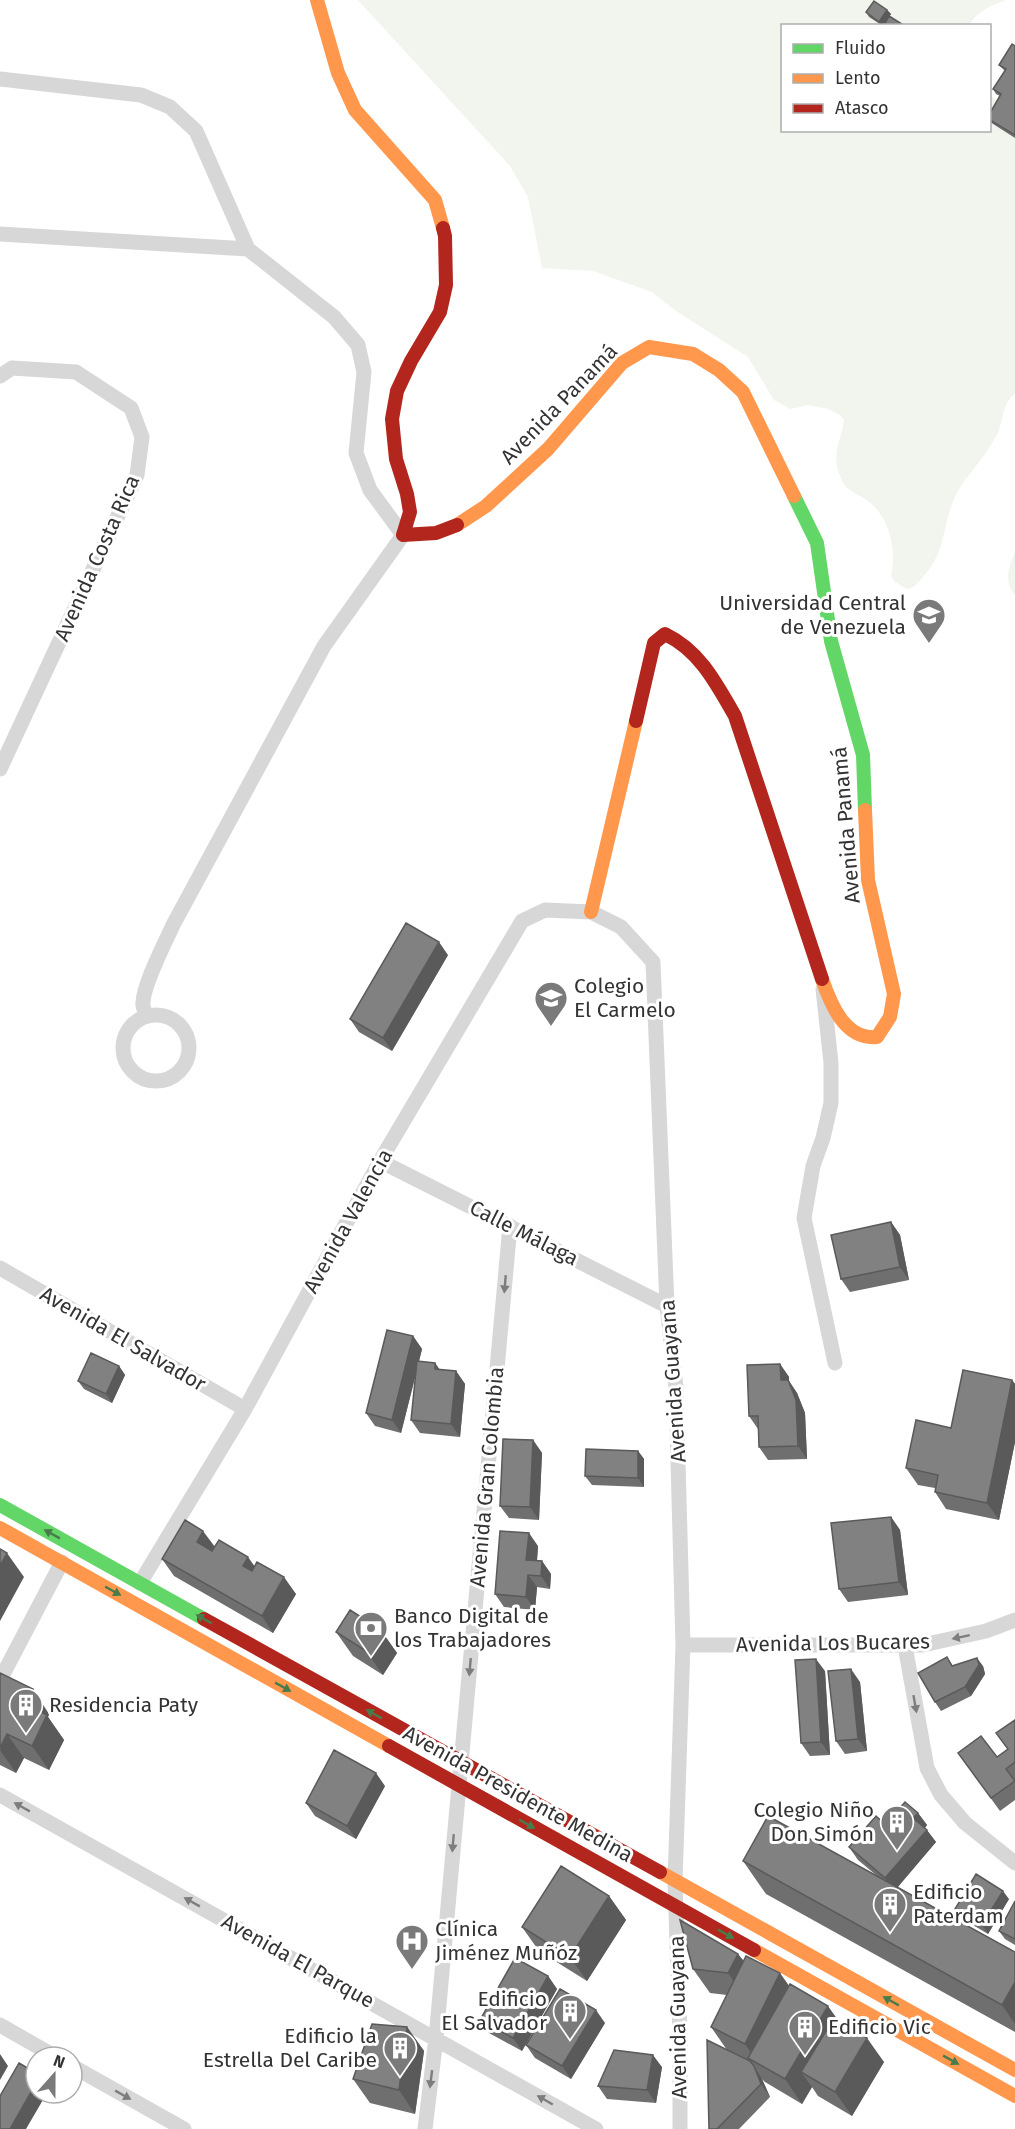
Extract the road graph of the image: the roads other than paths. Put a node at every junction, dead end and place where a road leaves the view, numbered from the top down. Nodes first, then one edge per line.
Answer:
1 (317, 0) edge
2 (0, 79) edge
3 (0, 234) edge
4 (248, 249) junction
5 (0, 376) edge
6 (403, 535) junction
7 (0, 769) edge
8 (591, 912) junction
9 (823, 983) junction
10 (147, 1016) junction
11 (380, 1161) junction
12 (510, 1226) junction
13 (0, 1268) edge
14 (667, 1306) junction
15 (835, 1363) dead end
16 (245, 1409) junction
17 (0, 1505) edge
18 (0, 1528) edge
19 (62, 1562) junction
20 (140, 1583) junction
21 (1015, 1620) edge
22 (683, 1645) junction
23 (905, 1646) junction
24 (0, 1680) edge
25 (461, 1763) junction
26 (458, 1785) junction
27 (0, 1795) edge
28 (1015, 1863) edge
29 (675, 1881) junction
30 (675, 1906) junction
31 (0, 2025) edge
32 (436, 2038) junction
33 (36, 2045) edge
34 (1015, 2070) edge
35 (84, 2073) edge
36 (1015, 2096) edge
37 (184, 2129) edge
38 (425, 2129) edge
39 (596, 2129) edge
40 (680, 2129) edge

1 - 6 street
2 - 4 street
3 - 4 street
4 - 6 street
5 - 7 street, Avenida Costa Rica
6 - 9 street, Avenida Panamá
6 - 10 street
8 - 9 street, Avenida Panamá
8 - 11 street, Avenida Valencia
8 - 14 street, Avenida Guayana
9 - 15 street
10 - 10 street
11 - 12 street, Calle Málaga
11 - 16 street, Avenida Valencia
12 - 14 street, Calle Málaga
12 -> 25 street, Avenida Gran Colombia
13 - 16 street, Avenida El Salvador
14 - 22 street, Avenida Guayana
16 - 20 street, Avenida Valencia
20 -> 17 street, Avenida Presidente Medina
18 - 19 street, Avenida Presidente Medina
19 - 24 street
19 -> 26 street, Avenida Presidente Medina
25 -> 20 street, Avenida Presidente Medina
21 -> 23 street, Avenida Los Bucares
22 - 23 street, Avenida Los Bucares
22 - 29 street, Avenida Guayana
23 -> 28 street
25 - 26 street, Avenida Gran Colombia
25 - 29 street, Avenida Presidente Medina
26 -> 30 street, Avenida Presidente Medina
26 -> 32 street
32 -> 27 street, Avenida El Parque
29 - 30 street, Avenida Guayana
34 -> 29 street, Avenida Presidente Medina
30 -> 36 street, Avenida Presidente Medina
30 - 40 street, Avenida Guayana
31 - 33 street
32 -> 38 street
39 -> 32 street, Avenida El Parque
35 -> 37 street

